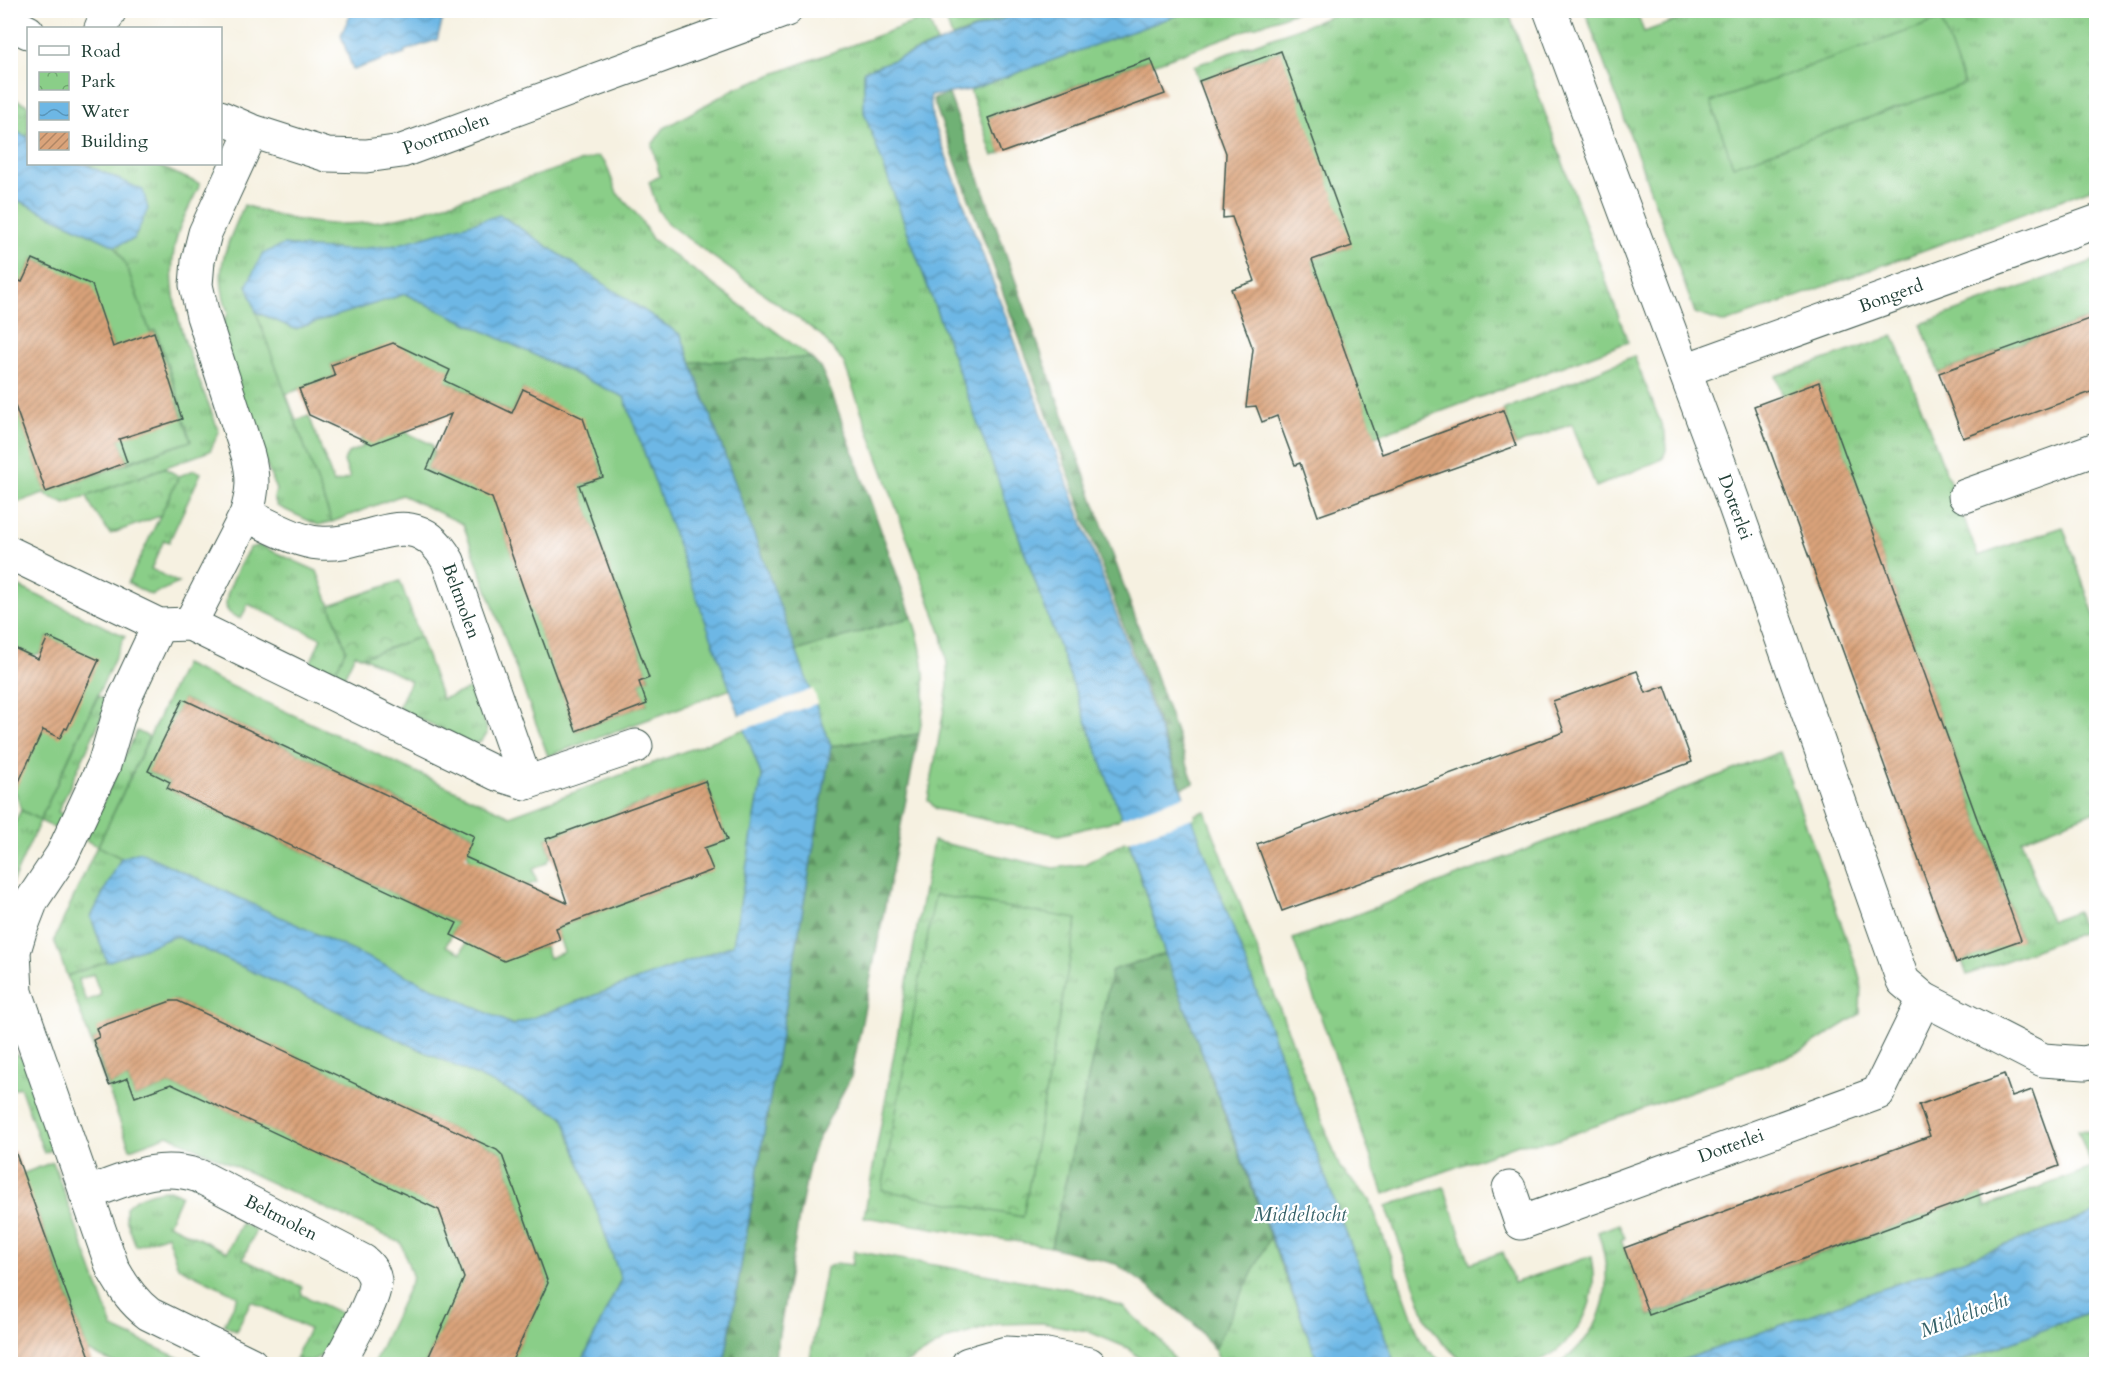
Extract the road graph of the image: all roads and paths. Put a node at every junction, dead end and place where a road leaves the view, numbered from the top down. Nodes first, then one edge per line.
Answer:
1 (110, 10) edge
2 (786, 10) edge
3 (1550, 10) edge
4 (10, 23) edge
5 (102, 27) edge
6 (27, 32) edge
7 (222, 118) edge
8 (252, 130) junction
9 (2097, 222) edge
10 (1685, 370) junction
11 (2097, 449) edge
12 (1965, 496) dead end
13 (246, 515) junction
14 (10, 553) edge
15 (174, 624) junction
16 (636, 746) dead end
17 (526, 783) junction
18 (1924, 999) junction
19 (17, 1017) edge
20 (2097, 1060) edge
21 (1509, 1188) dead end
22 (86, 1194) junction
23 (251, 1365) edge
24 (338, 1365) edge
25 (968, 1365) edge
26 (1089, 1365) edge

1 - 5 street
2 - 8 street, Poortmolen
3 - 10 street, Dotterlei
4 - 6 street
7 - 8 street, Poortmolen
8 - 13 street
9 - 10 street, Bongerd
10 - 18 street, Dotterlei
11 - 12 street
13 - 15 street
13 - 17 street, Beltmolen
14 - 15 street
15 - 17 street
15 - 19 street
16 - 17 street
18 - 20 street, Dotterlei
18 - 21 street, Dotterlei
19 - 22 street
22 - 23 street
22 - 24 street, Beltmolen
25 - 26 street

